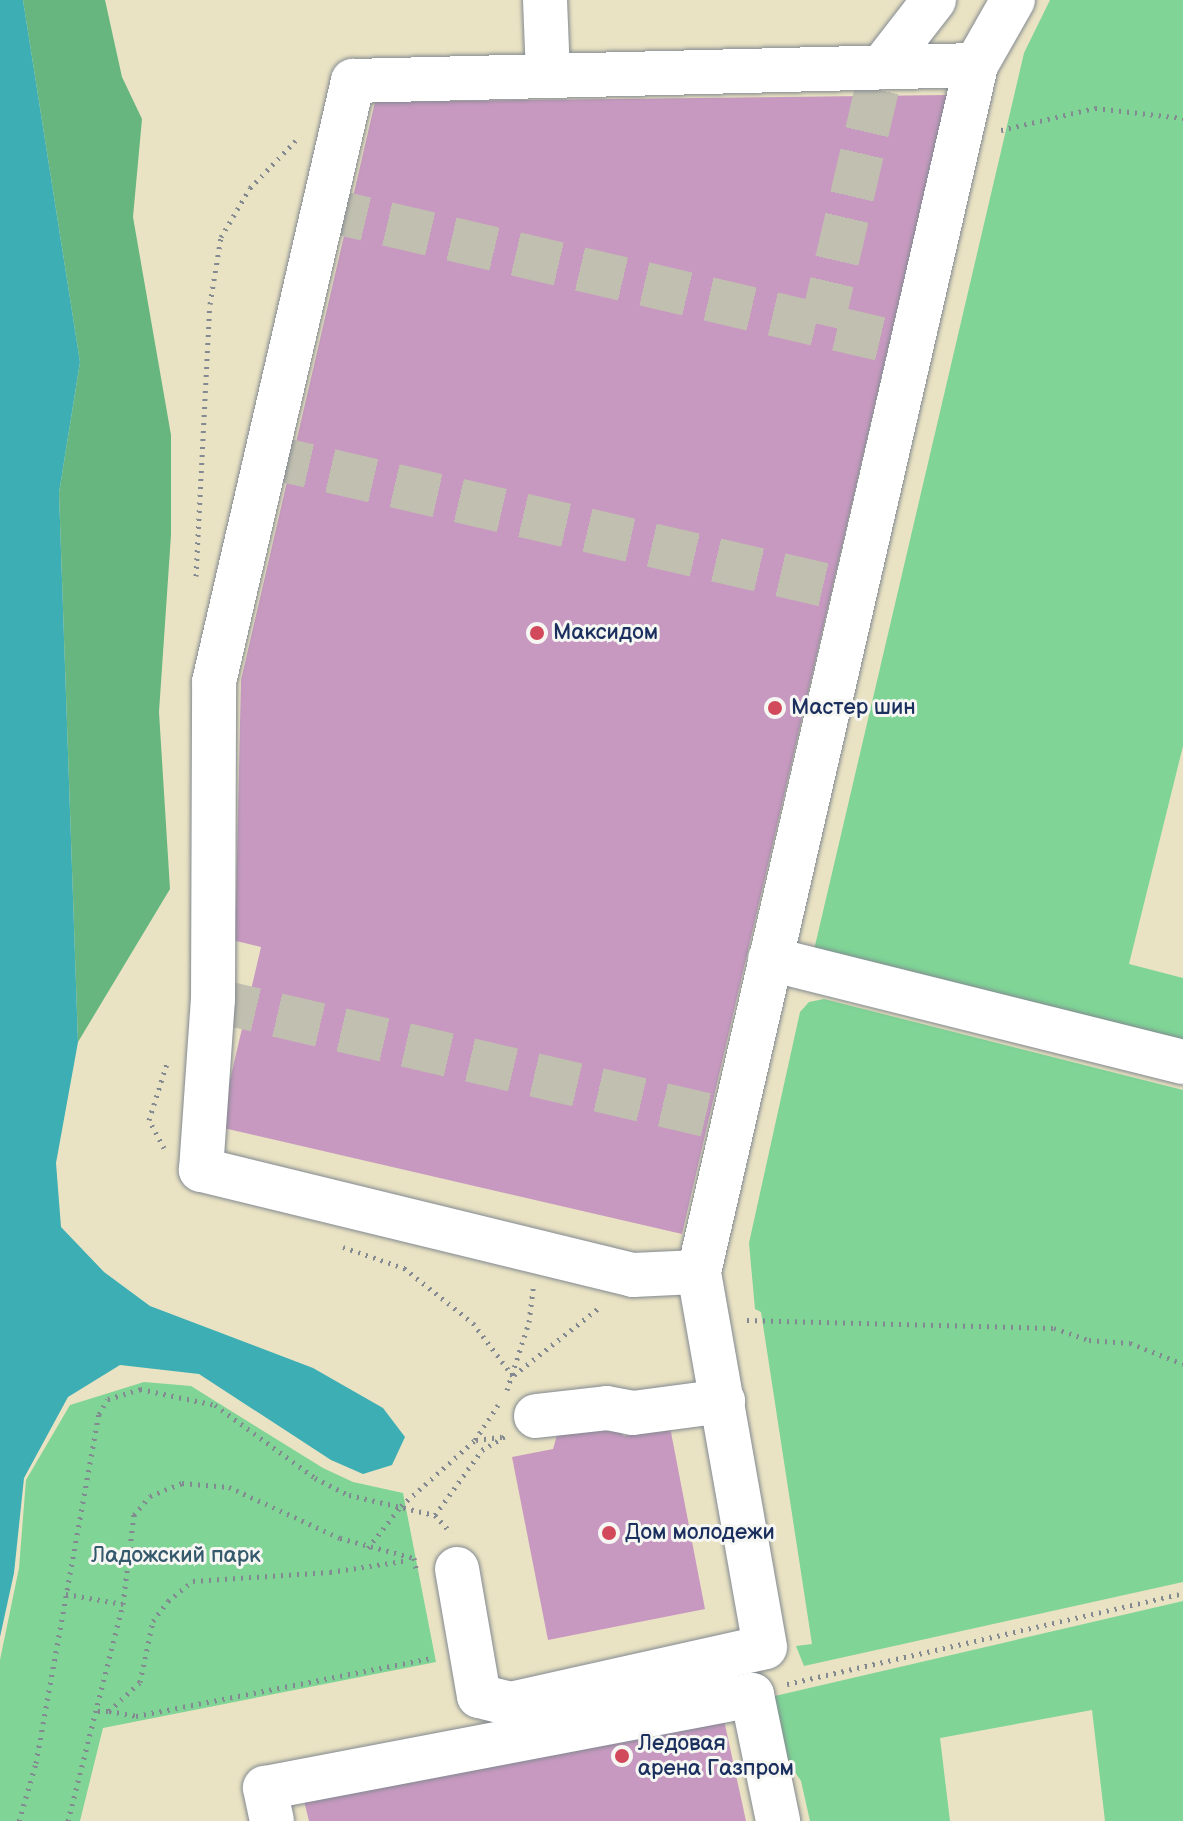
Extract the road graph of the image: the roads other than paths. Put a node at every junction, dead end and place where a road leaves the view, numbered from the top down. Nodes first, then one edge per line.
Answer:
1 (545, 0) edge
2 (934, 0) edge
3 (1013, 0) edge
4 (976, 65) junction
5 (882, 67) junction
6 (548, 76) junction
7 (770, 959) junction
8 (1183, 1062) edge
9 (699, 1272) junction
10 (723, 1401) junction
11 (520, 1426) road end
12 (438, 1575) road end
13 (272, 1821) edge
14 (778, 1821) edge

1 - 6 lane
2 - 5 lane
3 - 4 lane
4 - 5 lane
4 - 7 lane
5 - 6 lane
6 - 9 lane
7 - 8 lane
7 - 9 lane
9 - 10 lane
10 - 11 lane
10 - 12 lane
13 - 14 lane

